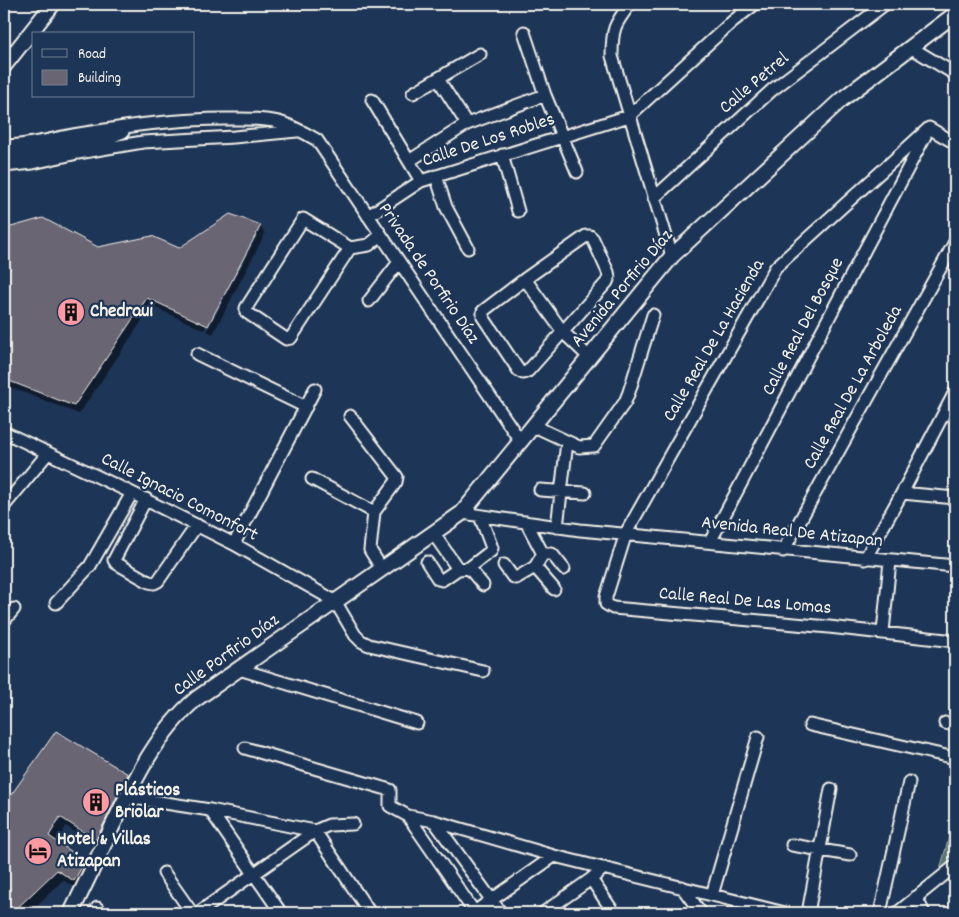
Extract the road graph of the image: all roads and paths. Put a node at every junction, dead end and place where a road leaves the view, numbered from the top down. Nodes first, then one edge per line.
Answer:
1 (53, 4) edge
2 (630, 4) edge
3 (756, 4) edge
4 (885, 4) edge
5 (955, 14) edge
6 (524, 32) dead end
7 (910, 47) junction
8 (480, 54) dead end
9 (4, 66) edge
10 (955, 74) edge
11 (438, 79) junction
12 (413, 93) dead end
13 (545, 95) junction
14 (372, 100) dead end
15 (629, 116) junction
16 (234, 119) junction
17 (468, 124) junction
18 (138, 125) junction
19 (929, 128) junction
20 (301, 130) junction
21 (123, 136) junction
22 (563, 136) junction
23 (234, 137) junction
24 (143, 142) junction
25 (955, 143) edge
26 (4, 146) edge
27 (502, 155) junction
28 (4, 157) edge
29 (409, 161) junction
30 (4, 166) edge
31 (577, 172) dead end
32 (436, 176) junction
33 (421, 181) junction
34 (654, 198) junction
35 (518, 211) dead end
36 (368, 216) junction
37 (381, 235) junction
38 (955, 242) edge
39 (350, 248) junction
40 (468, 248) dead end
41 (672, 256) junction
42 (399, 262) junction
43 (525, 279) junction
44 (369, 301) dead end
45 (653, 315) dead end
46 (563, 332) junction
47 (197, 354) dead end
48 (590, 358) junction
49 (315, 389) dead end
50 (955, 392) edge
51 (306, 407) junction
52 (350, 416) dead end
53 (534, 426) junction
54 (4, 432) edge
55 (521, 442) junction
56 (567, 442) junction
57 (48, 452) junction
58 (312, 479) dead end
59 (540, 490) dead end
60 (560, 491) junction
61 (132, 493) junction
62 (585, 493) dead end
63 (902, 493) junction
64 (955, 498) edge
65 (146, 500) junction
66 (4, 506) edge
67 (374, 512) junction
68 (462, 513) junction
69 (480, 516) junction
70 (526, 522) junction
71 (197, 525) junction
72 (557, 526) junction
73 (433, 533) junction
74 (626, 533) junction
75 (710, 542) junction
76 (234, 544) junction
77 (783, 550) junction
78 (543, 554) junction
79 (865, 559) junction
80 (890, 561) junction
81 (426, 562) dead end
82 (504, 566) dead end
83 (955, 566) edge
84 (535, 567) junction
85 (382, 569) junction
86 (463, 569) junction
87 (564, 569) dead end
88 (482, 585) dead end
89 (554, 589) dead end
90 (335, 602) junction
91 (56, 603) dead end
92 (14, 608) dead end
93 (4, 621) edge
94 (883, 632) junction
95 (955, 641) edge
96 (239, 670) junction
97 (483, 671) dead end
98 (417, 723) dead end
99 (810, 725) dead end
100 (758, 737) dead end
101 (245, 748) dead end
102 (955, 758) edge
103 (909, 782) dead end
104 (831, 789) dead end
105 (127, 797) junction
106 (210, 810) junction
107 (408, 816) junction
108 (434, 821) junction
109 (353, 824) dead end
110 (314, 830) junction
111 (792, 845) dead end
112 (820, 850) junction
113 (554, 856) junction
114 (850, 856) dead end
115 (955, 866) edge
116 (604, 868) junction
117 (164, 873) dead end
118 (254, 874) junction
119 (591, 879) junction
120 (682, 887) junction
121 (712, 895) junction
122 (916, 897) junction
123 (491, 900) junction
124 (71, 913) edge
125 (192, 913) edge
126 (198, 913) edge
127 (282, 913) edge
128 (370, 913) edge
129 (474, 913) edge
130 (501, 913) edge
131 (543, 913) edge
132 (614, 913) edge
133 (701, 913) edge
134 (785, 913) edge
135 (808, 913) edge
136 (880, 913) edge
137 (897, 913) edge
138 (924, 913) edge

1 - 9 main road
2 - 15 street
3 - 15 street
4 - 34 street, Calle Petrel
5 - 7 main road, Avenida Porfirio Díaz
6 - 13 street
7 - 10 street
7 - 41 main road, Avenida Porfirio Díaz
8 - 11 street
11 - 12 street
11 - 17 street
13 - 17 street
13 - 22 street
14 - 29 street
15 - 22 street, Calle De Los Robles
15 - 34 street
16 - 18 street, Privada de Porfirio Díaz
16 - 20 street, Privada de Porfirio Díaz
16 - 23 street
17 - 29 street
18 - 21 street
18 - 26 street, Privada de Porfirio Díaz
19 - 25 street
19 - 74 street, Calle Real De La Hacienda
19 - 75 street, Calle Real Del Bosque
20 - 23 street
20 - 36 street, Privada de Porfirio Díaz
21 - 24 street
21 - 28 street
22 - 27 street, Calle De Los Robles
22 - 31 street
23 - 24 street
24 - 30 street
27 - 32 street, Calle De Los Robles
27 - 35 street
29 - 33 street
32 - 33 street, Calle De Los Robles
32 - 40 street
33 - 36 street, Calle De Los Robles
34 - 41 street
36 - 37 street, Privada de Porfirio Díaz
37 - 39 street
37 - 42 street, Privada de Porfirio Díaz
38 - 77 street, Calle Real De La Arboleda
39 - 39 street
41 - 48 main road, Avenida Porfirio Díaz
42 - 44 street
42 - 55 street, Privada de Porfirio Díaz
43 - 46 street
43 - 46 street
43 - 46 street
45 - 56 street
46 - 48 street
47 - 51 street
48 - 53 main road, Avenida Porfirio Díaz
49 - 51 street
50 - 63 street
51 - 76 street
52 - 67 street
53 - 55 main road, Avenida Porfirio Díaz
53 - 56 street
54 - 57 street, Calle Ignacio Comonfort
55 - 68 main road, Avenida Porfirio Díaz
56 - 60 street
57 - 61 street, Calle Ignacio Comonfort
57 - 66 street
58 - 67 street
59 - 60 street
60 - 62 street
60 - 72 street
61 - 65 street, Calle Ignacio Comonfort
61 - 91 street
63 - 64 street
63 - 79 street
65 - 71 street, Calle Ignacio Comonfort
65 - 71 street
67 - 85 street
68 - 69 street, Avenida Real De Atizapan
68 - 73 main road, Avenida Porfirio Díaz
69 - 70 street, Avenida Real De Atizapan
69 - 86 street
70 - 72 street, Avenida Real De Atizapan
70 - 78 street
71 - 76 street, Calle Ignacio Comonfort
72 - 74 street, Avenida Real De Atizapan
73 - 85 main road, Avenida Porfirio Díaz
73 - 86 street
74 - 75 street, Avenida Real De Atizapan
74 - 94 street, Calle Real De Las Lomas
75 - 77 street, Avenida Real De Atizapan
76 - 90 street, Calle Ignacio Comonfort
77 - 79 street, Avenida Real De Atizapan
78 - 84 street
78 - 87 street
79 - 80 street, Avenida Real De Atizapan
80 - 83 street, Avenida Real De Atizapan
80 - 94 street
81 - 86 street
82 - 84 street
84 - 89 street
85 - 90 main road, Avenida Porfirio Díaz
86 - 88 street
90 - 96 main road, Calle Porfirio Díaz
90 - 97 street
92 - 93 street
94 - 95 street, Calle Real De Las Lomas
96 - 98 street
96 - 105 main road, Calle Porfirio Díaz
99 - 102 street
100 - 121 street
101 - 107 street
103 - 136 street
104 - 112 street
105 - 106 street
105 - 124 main road, Calle Porfirio Díaz
106 - 110 street
106 - 118 street
107 - 108 street
107 - 129 street
108 - 113 street
108 - 123 street
109 - 110 street
110 - 118 street
110 - 128 street
111 - 112 street
112 - 114 street
112 - 135 street
113 - 116 street
113 - 123 street
115 - 122 street
116 - 119 street
116 - 120 street
117 - 125 street
118 - 126 street
118 - 127 street
119 - 131 street
119 - 132 street
120 - 121 street
120 - 133 street
121 - 134 street
122 - 137 street
122 - 138 street
123 - 129 street
123 - 130 street

